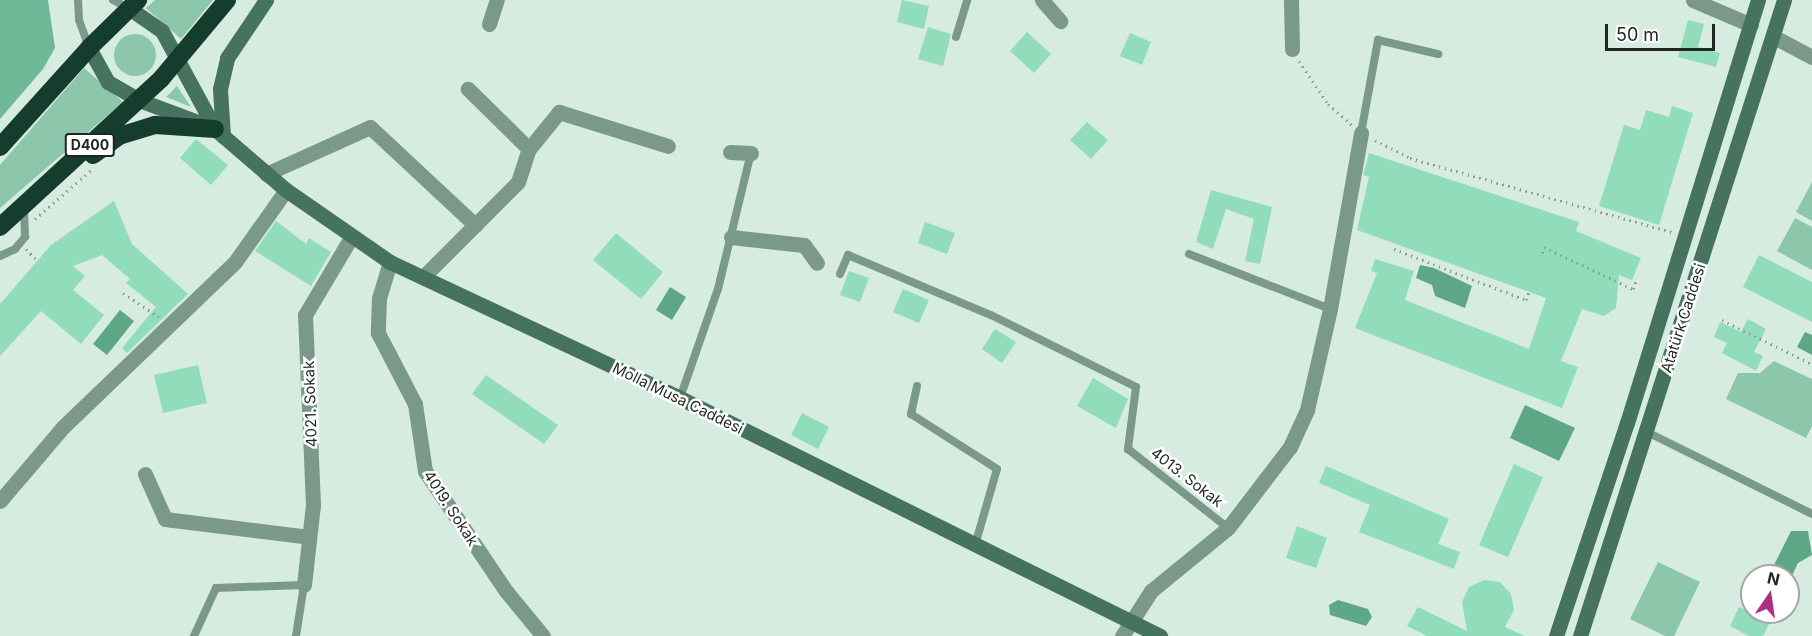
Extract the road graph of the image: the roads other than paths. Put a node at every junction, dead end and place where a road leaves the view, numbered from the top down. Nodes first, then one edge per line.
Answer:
1 (78, 0) edge
2 (112, 0) edge
3 (227, 0) edge
4 (266, 0) edge
5 (497, 0) edge
6 (967, 0) edge
7 (1042, 0) edge
8 (1292, 0) edge
9 (1693, 0) edge
10 (1758, 0) edge
11 (1784, 0) edge
12 (133, 4) edge
13 (1060, 21) dead end
14 (489, 24) dead end
15 (1751, 25) junction
16 (956, 37) dead end
17 (1774, 37) junction
18 (89, 48) junction
19 (1292, 50) road end
20 (1438, 54) dead end
21 (1812, 57) edge
22 (177, 60) junction
23 (468, 89) dead end
24 (138, 100) junction
25 (1361, 132) joint
26 (219, 133) junction
27 (668, 146) dead end
28 (0, 147) edge
29 (529, 148) junction
30 (730, 152) dead end
31 (751, 153) joint
32 (267, 174) junction
33 (41, 188) junction
34 (286, 190) junction
35 (24, 205) junction
36 (475, 225) junction
37 (0, 227) edge
38 (352, 236) junction
39 (731, 237) junction
40 (1189, 254) dead end
41 (0, 256) edge
42 (390, 262) junction
43 (817, 263) dead end
44 (840, 274) dead end
45 (423, 277) junction
46 (1330, 309) junction
47 (917, 386) dead end
48 (680, 398) junction
49 (1647, 432) junction
50 (145, 474) dead end
51 (0, 501) edge
52 (1812, 514) edge
53 (1228, 528) junction
54 (309, 537) junction
55 (975, 545) junction
56 (304, 585) junction
57 (1134, 623) junction
58 (194, 636) edge
59 (296, 636) edge
60 (543, 636) edge
61 (1122, 636) edge
62 (1160, 636) edge
63 (1556, 636) edge
64 (1580, 636) edge

1 - 18 lane
2 - 12 lane
3 - 22 highway, D400
4 - 26 street
5 - 14 street
6 - 16 lane
7 - 13 street
8 - 19 street
9 - 15 street
10 - 15 street, Atatürk Caddesi
11 - 17 street, Atatürk Caddesi
12 - 18 highway
12 - 22 street
15 - 63 street, Atatürk Caddesi
17 - 21 street
17 - 49 street, Atatürk Caddesi
18 - 24 street
18 - 28 highway
20 - 25 lane
22 - 24 highway, D400
22 - 26 street
23 - 29 street
24 - 26 street
24 - 33 highway, D400
25 - 46 street
26 - 32 street, Molla Musa Caddesi
26 - 33 highway, D400
27 - 29 street
29 - 36 street
30 - 31 street
31 - 39 lane
32 - 34 street, Molla Musa Caddesi
32 - 36 street
33 - 35 highway, D400
34 - 38 street, Molla Musa Caddesi
34 - 51 street
35 - 37 highway, D400
35 - 41 lane
36 - 45 street
38 - 42 street, Molla Musa Caddesi
38 - 54 street, 4021. Sokak
39 - 43 street
39 - 48 lane
40 - 46 lane
42 - 45 street, Molla Musa Caddesi
42 - 60 street, 4019. Sokak
44 - 53 lane, 4013. Sokak
45 - 48 street, Molla Musa Caddesi
46 - 53 street
47 - 55 lane
48 - 55 street, Molla Musa Caddesi
49 - 52 lane
49 - 64 street, Atatürk Caddesi
50 - 54 street
53 - 57 street
54 - 56 street, 4021. Sokak
55 - 57 street, Molla Musa Caddesi
56 - 58 lane
56 - 59 lane
57 - 61 street
57 - 62 street, Molla Musa Caddesi

